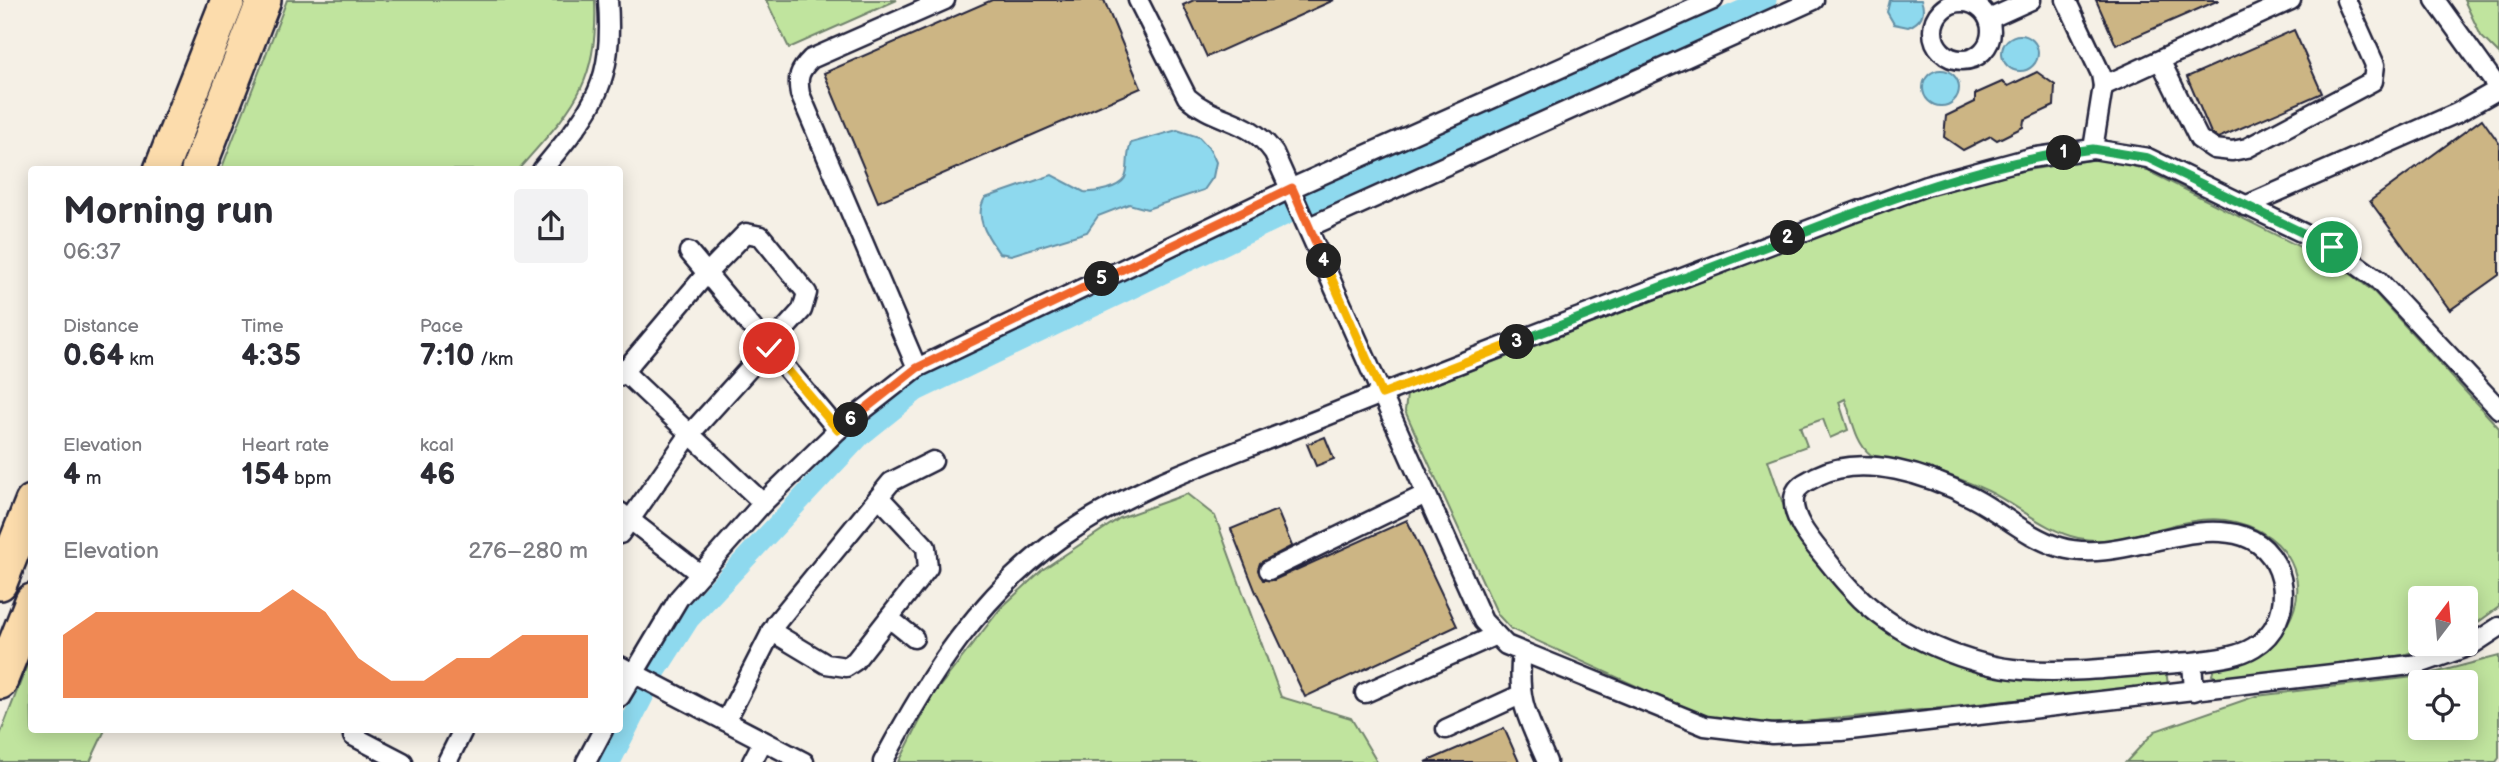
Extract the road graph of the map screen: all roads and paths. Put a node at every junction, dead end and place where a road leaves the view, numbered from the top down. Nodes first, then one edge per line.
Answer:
1 (228, 0) edge
2 (264, 0) edge
3 (608, 0) edge
4 (945, 0) edge
5 (1138, 0) edge
6 (1713, 0) edge
7 (1814, 0) edge
8 (2031, 0) edge
9 (2066, 0) edge
10 (2291, 0) edge
11 (2346, 0) edge
12 (2434, 0) edge
13 (1949, 2) edge
14 (1989, 19) junction
15 (2161, 62) junction
16 (2103, 86) junction
17 (2093, 149) junction
18 (163, 166) edge
19 (200, 166) edge
20 (545, 166) edge
21 (2245, 206) junction
22 (1300, 207) junction
23 (689, 252) dead end
24 (707, 274) junction
25 (769, 348) junction
26 (917, 368) junction
27 (623, 370) edge
28 (623, 374) edge
29 (1382, 394) junction
30 (2499, 409) edge
31 (838, 430) junction
32 (690, 435) junction
33 (933, 461) dead end
34 (1426, 494) junction
35 (879, 497) junction
36 (763, 503) junction
37 (28, 512) edge
38 (623, 522) edge
39 (1269, 570) dead end
40 (700, 573) junction
41 (0, 583) edge
42 (28, 611) edge
43 (889, 618) junction
44 (2499, 628) edge
45 (771, 631) junction
46 (1496, 635) junction
47 (914, 638) dead end
48 (1522, 652) junction
49 (2192, 662) junction
50 (631, 672) edge
51 (0, 682) edge
52 (623, 690) edge
53 (2194, 691) junction
54 (1365, 693) dead end
55 (1520, 695) junction
56 (726, 721) junction
57 (1446, 729) dead end
58 (462, 733) edge
59 (601, 733) edge
60 (353, 736) dead end
61 (763, 741) junction
62 (404, 762) edge
63 (447, 762) edge
64 (586, 762) edge
65 (752, 762) edge
66 (804, 762) edge
67 (883, 762) edge
68 (1547, 762) edge

1 - 18 highway
2 - 19 highway
3 - 20 street
4 - 26 street
5 - 22 street
6 - 22 street
7 - 22 street
8 - 14 street
9 - 16 street
10 - 15 street
11 - 15 street
12 - 21 street
13 - 14 street
13 - 14 street
15 - 16 street
16 - 17 street
17 - 21 street
17 - 29 street
21 - 30 street
22 - 26 street
22 - 29 street
23 - 24 street
24 - 25 street
24 - 25 street
24 - 27 street
25 - 31 street
25 - 32 street
26 - 31 street
28 - 32 street
29 - 34 street
29 - 67 street
31 - 36 street
32 - 36 street
32 - 38 street
33 - 35 street
34 - 39 street
34 - 46 street
35 - 43 street
35 - 45 street
36 - 40 street
37 - 41 highway
38 - 40 street
40 - 50 street
42 - 51 highway
43 - 45 street
43 - 47 street
44 - 53 street
45 - 56 street
46 - 48 street
46 - 54 street
48 - 53 street
48 - 55 street
49 - 49 street
49 - 53 street
50 - 52 street
50 - 56 street
55 - 57 street
55 - 68 street
56 - 61 street
58 - 63 street
59 - 64 street
60 - 62 street
61 - 65 street
61 - 66 street

